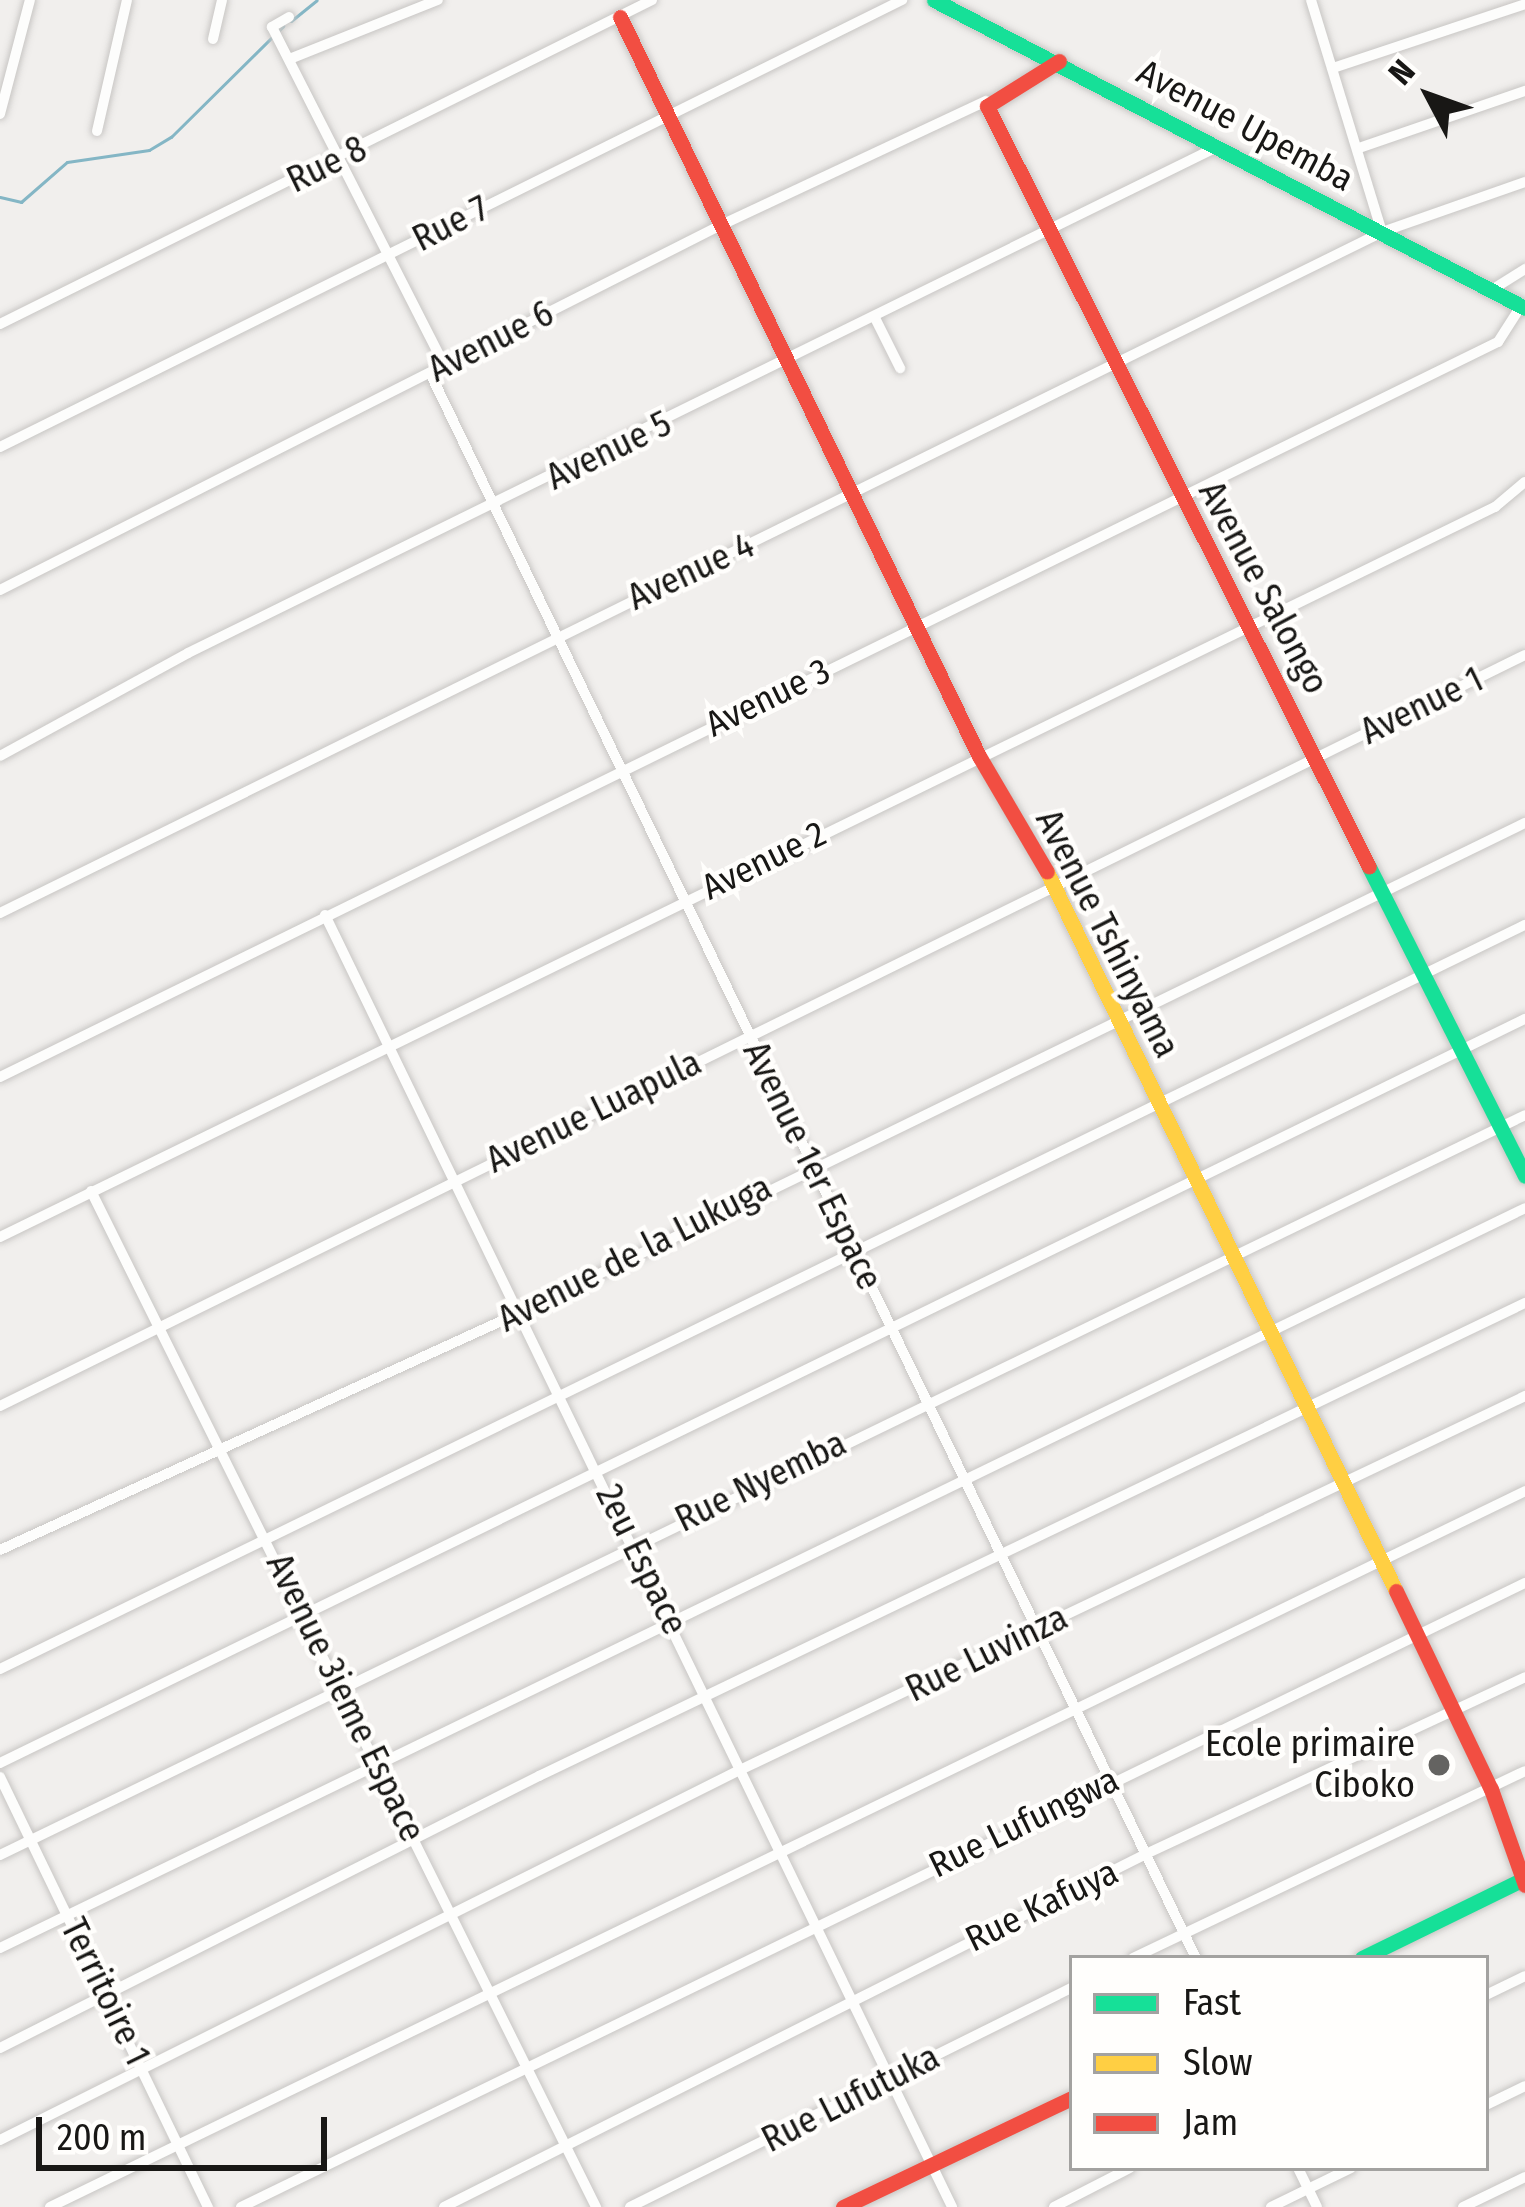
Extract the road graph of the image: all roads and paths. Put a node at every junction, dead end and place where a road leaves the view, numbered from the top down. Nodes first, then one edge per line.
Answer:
1 (30, 0) edge
2 (127, 0) edge
3 (222, 0) edge
4 (439, 0) edge
5 (652, 0) edge
6 (902, 0) edge
7 (934, 0) edge
8 (1311, 0) edge
9 (1525, 4) edge
10 (289, 17) dead end
11 (620, 17) junction
12 (213, 39) dead end
13 (292, 58) junction
14 (1059, 61) junction
15 (0, 67) edge
16 (1333, 68) junction
17 (14, 71) junction
18 (1525, 92) edge
19 (986, 101) junction
20 (0, 114) edge
21 (664, 115) junction
22 (97, 131) dead end
23 (1219, 146) junction
24 (1359, 148) junction
25 (340, 158) junction
26 (1525, 182) edge
27 (717, 227) junction
28 (1382, 232) junction
29 (1051, 234) junction
30 (388, 256) junction
31 (1525, 269) edge
32 (1492, 290) junction
33 (1523, 307) edge
34 (876, 320) junction
35 (0, 324) edge
36 (1114, 362) junction
37 (786, 363) junction
38 (445, 366) junction
39 (900, 368) dead end
40 (430, 373) junction
41 (0, 447) edge
42 (1525, 482) edge
43 (1181, 496) junction
44 (850, 497) junction
45 (496, 507) junction
46 (0, 590) edge
47 (914, 627) junction
48 (1246, 628) junction
49 (556, 636) junction
50 (1525, 655) edge
51 (979, 755) junction
52 (0, 756) edge
53 (1318, 757) junction
54 (621, 769) junction
55 (1525, 823) edge
56 (1057, 889) junction
57 (1384, 893) junction
58 (685, 900) junction
59 (0, 913) edge
60 (325, 915) junction
61 (1525, 926) edge
62 (1426, 974) junction
63 (1525, 1019) edge
64 (1120, 1022) junction
65 (748, 1035) junction
66 (391, 1043) junction
67 (1462, 1050) junction
68 (0, 1076) edge
69 (1158, 1104) junction
70 (1525, 1115) edge
71 (1501, 1127) junction
72 (813, 1165) junction
73 (1525, 1176) edge
74 (459, 1179) junction
75 (1192, 1179) junction
76 (91, 1191) junction
77 (1525, 1208) edge
78 (0, 1237) edge
79 (856, 1255) junction
80 (1229, 1257) junction
81 (1525, 1303) edge
82 (521, 1312) junction
83 (161, 1321) junction
84 (888, 1325) junction
85 (1269, 1333) junction
86 (560, 1392) junction
87 (1525, 1396) edge
88 (926, 1402) junction
89 (0, 1406) edge
90 (1306, 1410) junction
91 (225, 1449) junction
92 (596, 1468) junction
93 (963, 1478) junction
94 (1340, 1486) junction
95 (1525, 1491) edge
96 (265, 1534) junction
97 (633, 1545) junction
98 (0, 1550) edge
99 (999, 1554) junction
100 (1377, 1564) junction
101 (1525, 1583) edge
102 (303, 1609) junction
103 (671, 1620) junction
104 (1036, 1629) junction
105 (1412, 1637) junction
106 (0, 1669) edge
107 (1525, 1677) edge
108 (341, 1684) junction
109 (706, 1696) junction
110 (1074, 1704) junction
111 (1451, 1714) junction
112 (0, 1762) edge
113 (381, 1767) junction
114 (740, 1770) junction
115 (1525, 1771) edge
116 (0, 1777) edge
117 (1110, 1781) junction
118 (1491, 1789) junction
119 (32, 1840) junction
120 (416, 1843) junction
121 (777, 1848) junction
122 (1148, 1853) junction
123 (0, 1856) edge
124 (1524, 1881) edge
125 (68, 1916) junction
126 (451, 1916) junction
127 (812, 1924) junction
128 (1185, 1933) junction
129 (0, 1948) edge
130 (1139, 1955) edge
131 (1195, 1955) edge
132 (1368, 1955) edge
133 (1525, 1976) edge
134 (1069, 1989) edge
135 (105, 1994) junction
136 (490, 1994) junction
137 (1489, 1994) edge
138 (851, 1999) junction
139 (0, 2048) edge
140 (142, 2068) junction
141 (526, 2069) junction
142 (886, 2076) junction
143 (1525, 2086) edge
144 (1069, 2099) edge
145 (1489, 2104) edge
146 (0, 2140) edge
147 (177, 2140) junction
148 (565, 2146) junction
149 (931, 2164) junction
150 (1124, 2171) edge
151 (1300, 2171) edge
152 (1345, 2171) edge
153 (1525, 2177) edge
154 (1308, 2188) junction
155 (50, 2207) edge
156 (208, 2207) edge
157 (241, 2207) edge
158 (444, 2207) edge
159 (596, 2207) edge
160 (630, 2207) edge
161 (843, 2207) edge
162 (952, 2207) edge
163 (1054, 2207) edge
164 (1271, 2207) edge
165 (1317, 2207) edge
166 (1463, 2207) edge

1 - 17 street
2 - 22 street
3 - 12 street
4 - 13 street
5 - 11 street, Rue 8
6 - 21 street, Rue 7
7 - 14 street, Avenue Upemba
8 - 16 street
9 - 16 street
10 - 13 street
11 - 21 street, Avenue Tshinyama
11 - 25 street, Rue 8
13 - 25 street
14 - 19 street
14 - 23 street, Avenue Upemba
15 - 17 street
16 - 24 street
17 - 20 street
18 - 24 street
19 - 27 street, Avenue 6
19 - 29 street, Avenue Salongo
21 - 27 street, Avenue Tshinyama
21 - 30 street, Rue 7
23 - 28 street, Avenue Upemba
23 - 29 street, Avenue 5
24 - 28 street
25 - 30 street
25 - 35 street, Rue 8
26 - 28 street, Avenue 4
27 - 37 street, Avenue Tshinyama
27 - 38 street, Avenue 6
28 - 32 street, Avenue Upemba
28 - 36 street, Avenue 4
29 - 34 street, Avenue 5
29 - 36 street, Avenue Salongo
30 - 38 street
30 - 41 street, Rue 7
31 - 32 street
32 - 33 street, Avenue Upemba
33 - 43 street, Avenue 3
34 - 37 street, Avenue 5
34 - 39 street
36 - 43 street, Avenue Salongo
36 - 44 street, Avenue 4
37 - 44 street, Avenue Tshinyama
37 - 45 street, Avenue 5
38 - 40 street, Avenue 6
40 - 45 street, Avenue 1er Espace
40 - 46 street, Avenue 6
42 - 48 street, Avenue 2
43 - 47 street, Avenue 3
43 - 48 street, Avenue Salongo
44 - 47 street, Avenue Tshinyama
44 - 49 street, Avenue 4
45 - 49 street, Avenue 1er Espace
45 - 52 street, Avenue 5
47 - 51 street, Avenue Tshinyama
47 - 54 street, Avenue 3
48 - 51 street, Avenue 2
48 - 53 street, Avenue Salongo
49 - 54 street, Avenue 1er Espace
49 - 59 street, Avenue 4
50 - 53 street, Avenue 1
51 - 56 street, Avenue Tshinyama
51 - 58 street, Avenue 2
53 - 56 street, Avenue Luapula
53 - 57 street, Avenue Salongo
54 - 58 street, Avenue 1er Espace
54 - 60 street, Avenue 3
55 - 57 street, Avenue de la Lukuga
56 - 64 street, Avenue Tshinyama
56 - 65 street, Avenue Luapula
57 - 62 street, Avenue Salongo
57 - 64 street, Avenue de la Lukuga
58 - 65 street, Avenue 1er Espace
58 - 66 street, Avenue 2
60 - 66 street, 2eu Espace
60 - 68 street, Avenue 3
61 - 62 street
62 - 67 street, Avenue Salongo
62 - 69 street
63 - 67 street
64 - 69 street, Avenue Tshinyama
64 - 72 street, Avenue de la Lukuga
65 - 72 street, Avenue 1er Espace
65 - 74 street, Avenue Luapula
66 - 74 street, 2eu Espace
66 - 76 street, Avenue 2
67 - 71 street, Avenue Salongo
67 - 75 street
69 - 75 street, Avenue Tshinyama
69 - 79 street
70 - 71 street, Rue Nyemba
71 - 73 street, Avenue Salongo
71 - 80 street, Rue Nyemba
72 - 79 street, Avenue 1er Espace
72 - 82 street, Avenue de la Lukuga
74 - 82 street, 2eu Espace
74 - 83 street, Avenue Luapula
75 - 80 street, Avenue Tshinyama
75 - 84 street
76 - 78 street, Avenue 2
76 - 83 street, Avenue 3ieme Espace
77 - 85 street
79 - 84 street, Avenue 1er Espace
79 - 86 street
80 - 85 street, Avenue Tshinyama
80 - 88 street, Rue Nyemba
81 - 90 street
82 - 86 street, 2eu Espace
82 - 91 street, Avenue de la Lukuga
83 - 89 street, Avenue Luapula
83 - 91 street, Avenue 3ieme Espace
84 - 88 street, Avenue 1er Espace
84 - 92 street
85 - 90 street, Avenue Tshinyama
85 - 93 street
86 - 92 street, 2eu Espace
86 - 96 street
87 - 94 street, Rue Luvinza
88 - 93 street, Avenue 1er Espace
88 - 97 street, Rue Nyemba
90 - 94 street, Avenue Tshinyama
90 - 99 street
91 - 96 street, Avenue 3ieme Espace
91 - 98 street, Avenue de la Lukuga
92 - 97 street, 2eu Espace
92 - 102 street
93 - 99 street, Avenue 1er Espace
93 - 103 street
94 - 100 street, Avenue Tshinyama
94 - 104 street, Rue Luvinza
95 - 100 street
96 - 102 street, Avenue 3ieme Espace
96 - 106 street
97 - 103 street, 2eu Espace
97 - 108 street, Rue Nyemba
99 - 104 street, Avenue 1er Espace
99 - 109 street
100 - 105 street, Avenue Tshinyama
100 - 110 street
101 - 105 street, Rue Lufungwa
102 - 108 street, Avenue 3ieme Espace
102 - 112 street
103 - 109 street, 2eu Espace
103 - 113 street
104 - 110 street, Avenue 1er Espace
104 - 114 street, Rue Luvinza
105 - 111 street, Avenue Tshinyama
105 - 117 street, Rue Lufungwa
107 - 111 street, Rue Kafuya
108 - 113 street, Avenue 3ieme Espace
108 - 119 street, Rue Nyemba
109 - 114 street, 2eu Espace
109 - 120 street
110 - 117 street, Avenue 1er Espace
110 - 121 street
111 - 118 street, Avenue Tshinyama
111 - 122 street, Rue Kafuya
113 - 120 street, Avenue 3ieme Espace
113 - 125 street
114 - 121 street, 2eu Espace
114 - 126 street, Rue Luvinza
115 - 118 street
116 - 119 street, Territoire 1
117 - 122 street, Avenue 1er Espace
117 - 127 street, Rue Lufungwa
118 - 124 street, Avenue Tshinyama
118 - 128 street
119 - 123 street, Rue Nyemba
119 - 125 street, Territoire 1
120 - 126 street, Avenue 3ieme Espace
120 - 135 street
121 - 127 street, 2eu Espace
121 - 136 street
122 - 128 street, Avenue 1er Espace
122 - 138 street, Rue Kafuya
124 - 132 street
125 - 129 street
125 - 135 street, Territoire 1
126 - 136 street, Avenue 3ieme Espace
126 - 140 street, Rue Luvinza
127 - 138 street, 2eu Espace
127 - 141 street, Rue Lufungwa
128 - 130 street
128 - 131 street, Avenue 1er Espace
133 - 137 street
134 - 142 street, Rue Lufutuka
135 - 139 street
135 - 140 street, Territoire 1
136 - 141 street, Avenue 3ieme Espace
136 - 147 street
138 - 142 street, 2eu Espace
138 - 148 street, Rue Kafuya
140 - 146 street, Rue Luvinza
140 - 147 street, Territoire 1
141 - 148 street, Avenue 3ieme Espace
141 - 157 street, Rue Lufungwa
142 - 149 street, 2eu Espace
142 - 160 street, Rue Lufutuka
143 - 145 street
144 - 149 street
147 - 155 street
147 - 156 street, Territoire 1
148 - 158 street, Rue Kafuya
148 - 159 street, Avenue 3ieme Espace
149 - 161 street
149 - 162 street, 2eu Espace
150 - 163 street
151 - 154 street
152 - 154 street
153 - 166 street
154 - 164 street
154 - 165 street

